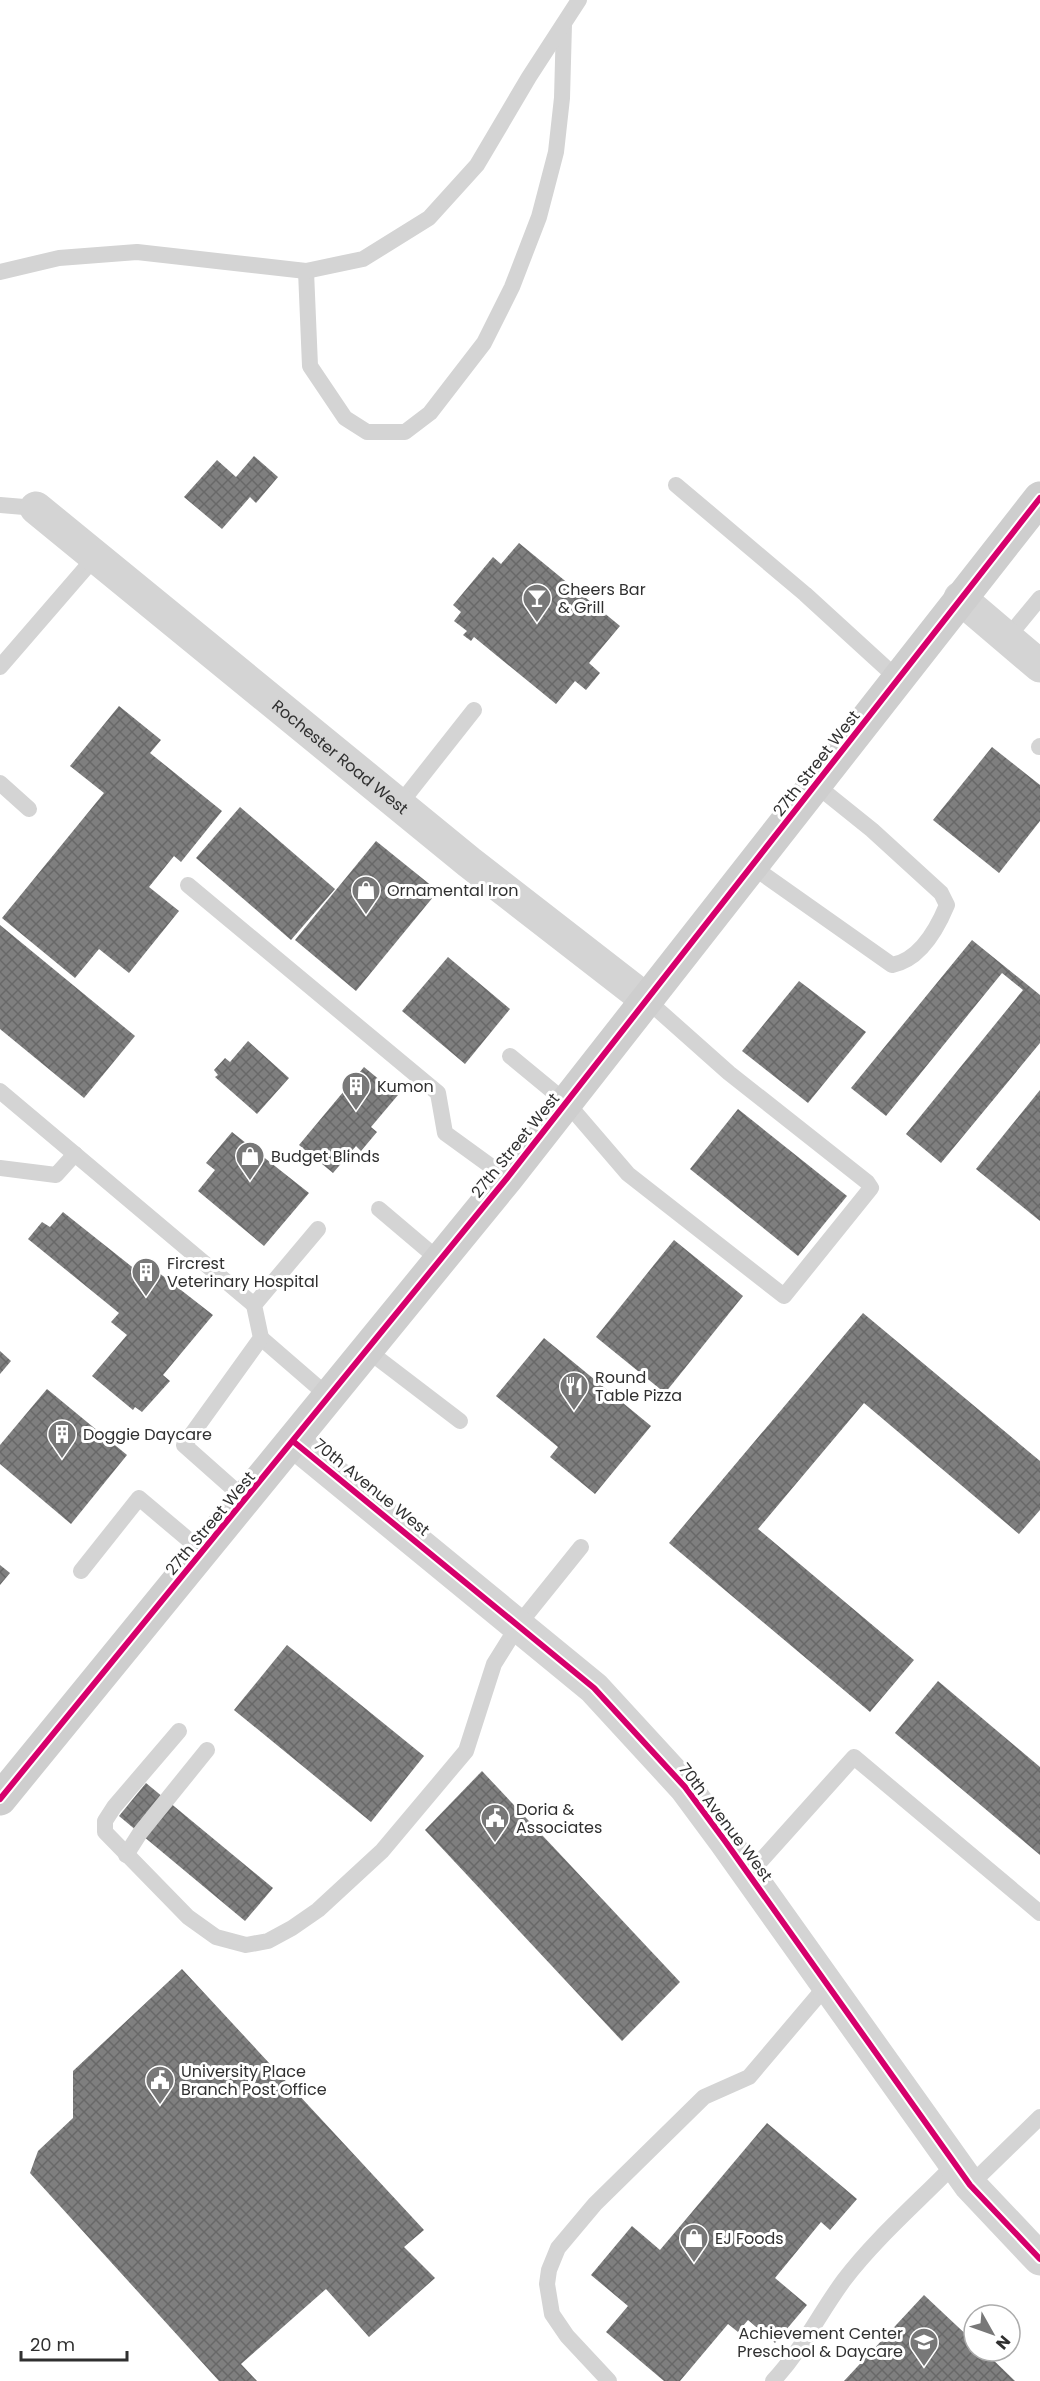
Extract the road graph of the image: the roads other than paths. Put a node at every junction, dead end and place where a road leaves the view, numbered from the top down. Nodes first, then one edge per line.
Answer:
1 (579, 0) edge
2 (564, 23) junction
3 (306, 271) junction
4 (0, 272) edge
5 (676, 485) dead end
6 (1040, 498) edge
7 (0, 505) edge
8 (36, 508) joint
9 (96, 556) junction
10 (960, 598) junction
11 (1040, 598) edge
12 (1007, 638) junction
13 (1040, 666) edge
14 (0, 667) edge
15 (898, 680) junction
16 (474, 710) dead end
17 (0, 783) edge
18 (816, 785) junction
19 (399, 805) junction
20 (29, 809) dead end
21 (753, 867) junction
22 (188, 885) dead end
23 (648, 1001) junction
24 (510, 1056) dead end
25 (0, 1091) edge
26 (567, 1103) junction
27 (75, 1154) junction
28 (0, 1168) edge
29 (507, 1178) junction
30 (379, 1209) dead end
31 (318, 1229) dead end
32 (438, 1259) junction
33 (254, 1305) junction
34 (261, 1338) junction
35 (367, 1350) junction
36 (328, 1396) junction
37 (460, 1421) dead end
38 (294, 1442) junction
39 (246, 1500) junction
40 (581, 1547) dead end
41 (203, 1552) junction
42 (81, 1570) dead end
43 (519, 1624) junction
44 (179, 1731) dead end
45 (207, 1750) dead end
46 (0, 1799) edge
47 (126, 1855) junction
48 (749, 1874) junction
49 (1040, 1913) edge
50 (827, 1985) junction
51 (1040, 2117) edge
52 (963, 2175) junction
53 (1040, 2259) edge
54 (609, 2381) edge
55 (773, 2381) edge

1 - 2 lane
2 - 3 lane
2 - 3 lane
3 - 4 lane
5 - 15 lane
6 - 10 main road, 27th Street West
7 - 8 lane
8 - 9 street, Rochester Road West
9 - 14 lane
9 - 19 street, Rochester Road West
10 - 12 street
10 - 15 main road, 27th Street West
11 - 12 lane
12 - 13 street
15 - 18 main road, 27th Street West
16 - 19 lane
17 - 20 lane
18 - 21 main road, 27th Street West
18 - 21 lane
19 - 23 street, Rochester Road West
21 - 23 main road, 27th Street West
22 - 29 lane
23 - 26 main road, 27th Street West
23 - 26 lane
24 - 26 lane
25 - 27 lane
26 - 29 main road, 27th Street West
27 - 28 lane
27 - 33 lane
29 - 32 main road, 27th Street West
30 - 32 lane
31 - 33 lane
32 - 35 main road, 27th Street West
33 - 34 lane
34 - 36 lane
34 - 39 lane
35 - 36 main road, 27th Street West
35 - 37 lane
36 - 38 main road, 27th Street West
38 - 39 main road, 27th Street West
38 - 43 street, 70th Avenue West
39 - 41 main road, 27th Street West
40 - 43 lane
41 - 42 lane
41 - 46 main road, 27th Street West
43 - 47 lane
43 - 48 street, 70th Avenue West
44 - 47 lane
45 - 47 lane
48 - 49 lane
48 - 50 street, 70th Avenue West
50 - 52 street, 70th Avenue West
50 - 54 lane
51 - 52 lane
52 - 53 street, 70th Avenue West
52 - 55 lane

